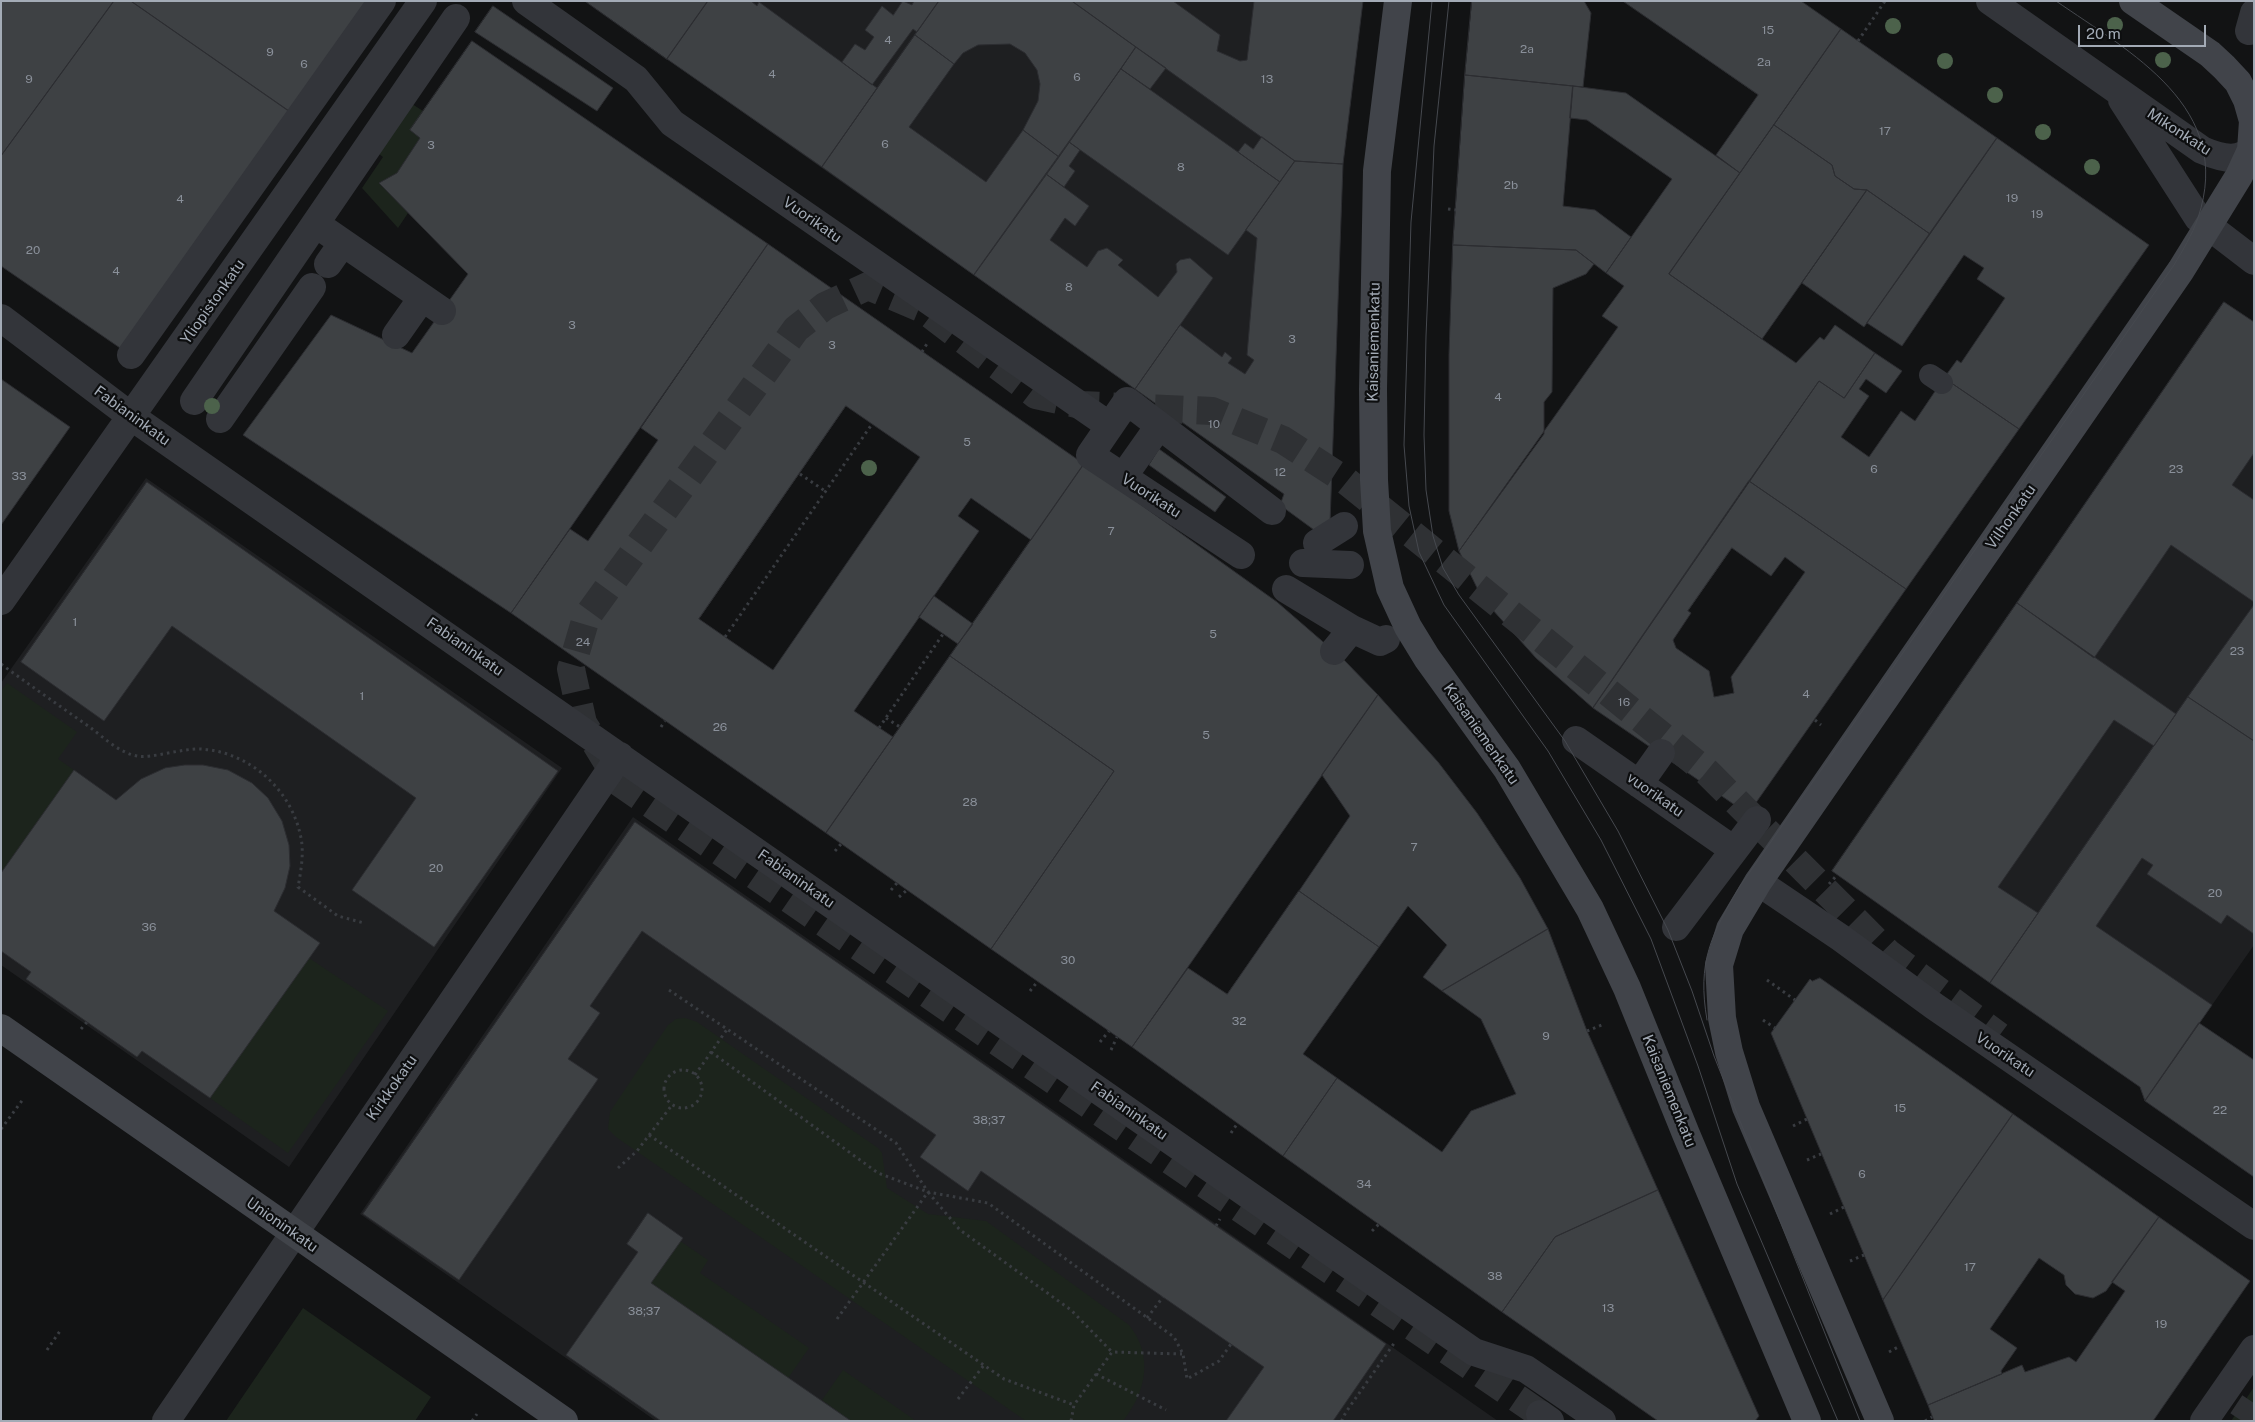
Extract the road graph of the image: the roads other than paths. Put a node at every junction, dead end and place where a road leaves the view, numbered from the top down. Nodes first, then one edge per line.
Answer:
1 (382, 1) edge
2 (423, 1) edge
3 (526, 1) edge
4 (1398, 1) edge
5 (1990, 1) edge
6 (2133, 1) edge
7 (456, 18) dead end
8 (2117, 91) junction
9 (2253, 147) edge
10 (316, 224) junction
11 (2209, 228) junction
12 (2254, 261) edge
13 (312, 287) dead end
14 (1, 318) edge
15 (396, 335) dead end
16 (131, 355) dead end
17 (194, 401) dead end
18 (132, 417) junction
19 (220, 419) dead end
20 (1110, 426) junction
21 (1159, 426) junction
22 (1123, 477) junction
23 (1272, 511) dead end
24 (1344, 526) dead end
25 (1241, 555) dead end
26 (1350, 565) dead end
27 (1286, 589) dead end
28 (1, 601) edge
29 (1352, 629) junction
30 (1386, 639) dead end
31 (1334, 651) dead end
32 (1576, 740) dead end
33 (1661, 754) dead end
34 (620, 756) junction
35 (1639, 784) junction
36 (1757, 820) dead end
37 (1734, 850) junction
38 (1758, 882) junction
39 (1676, 926) dead end
40 (1, 1028) edge
41 (2254, 1226) edge
42 (294, 1234) junction
43 (2254, 1349) edge
44 (166, 1421) edge
45 (564, 1421) edge
46 (1602, 1421) edge
47 (1807, 1421) edge
48 (1880, 1421) edge
49 (2204, 1421) edge

1 - 16 street
2 - 18 street, Yliopistonkatu
3 - 20 street, Vuorikatu
4 - 47 main road, Kaisaniemenkatu
5 - 8 street, Mikonkatu
6 - 9 main road
7 - 10 street
8 - 9 street, Mikonkatu
8 - 11 street, Mikonkatu
9 - 11 main road, Vilhonkatu
10 - 15 street
10 - 17 street
11 - 12 street, Mikonkatu
11 - 38 main road, Vilhonkatu
13 - 19 street
14 - 18 street, Fabianinkatu
18 - 28 street, Yliopistonkatu
18 - 34 street, Fabianinkatu
20 - 21 street, Vuorikatu
20 - 22 street, Vuorikatu
21 - 22 street
21 - 23 street, Vuorikatu
22 - 25 street, Vuorikatu
24 - 26 street
27 - 29 street
29 - 30 street
29 - 31 street
32 - 35 street, vuorikatu
33 - 35 street
34 - 42 street, Kirkkokatu
34 - 46 street, Fabianinkatu
35 - 37 street, vuorikatu
36 - 37 street
37 - 39 street
38 - 41 street, Vuorikatu
38 - 48 main road
40 - 42 main road, Unioninkatu
42 - 44 street, Kirkkokatu
42 - 45 main road, Unioninkatu
43 - 49 street

